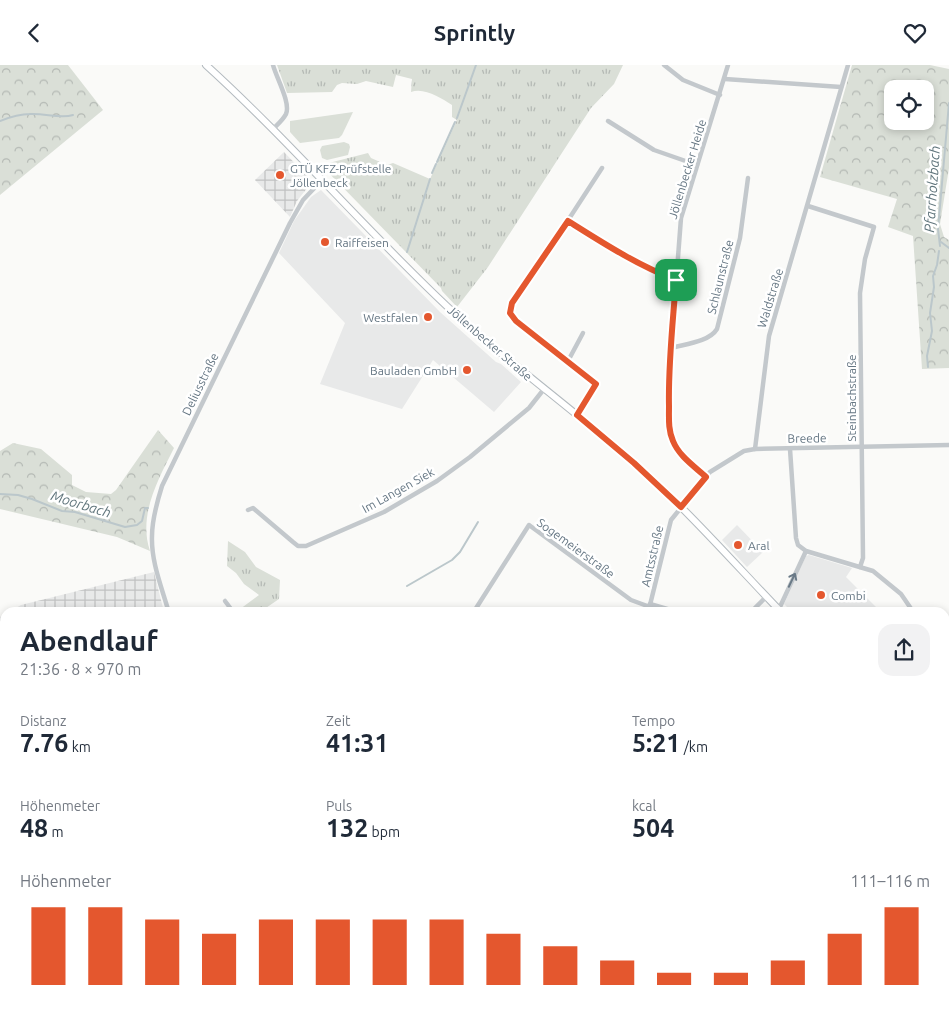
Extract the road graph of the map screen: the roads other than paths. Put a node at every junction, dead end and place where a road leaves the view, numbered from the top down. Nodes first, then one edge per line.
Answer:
1 (206, 65) edge
2 (273, 65) edge
3 (664, 65) edge
4 (728, 65) edge
5 (848, 65) edge
6 (725, 79) junction
7 (841, 87) junction
8 (720, 95) junction
9 (608, 121) dead end
10 (272, 129) junction
11 (697, 165) junction
12 (602, 168) dead end
13 (748, 178) dead end
14 (322, 180) junction
15 (808, 206) junction
16 (568, 221) junction
17 (676, 280) junction
18 (583, 333) dead end
19 (671, 348) junction
20 (568, 361) junction
21 (544, 389) junction
22 (577, 415) junction
23 (949, 445) edge
24 (861, 447) junction
25 (755, 449) junction
26 (790, 449) junction
27 (706, 477) junction
28 (681, 507) junction
29 (248, 510) dead end
30 (806, 551) junction
31 (860, 567) junction
32 (767, 596) junction
33 (225, 601) dead end
34 (167, 607) edge
35 (230, 607) edge
36 (476, 607) edge
37 (647, 607) edge
38 (649, 607) edge
39 (756, 607) edge
40 (777, 607) edge
41 (782, 607) edge
42 (910, 607) edge

1 - 10 main road, Jöllenbecker Straße
2 - 10 street
3 - 8 street
4 - 6 street, Jöllenbecker Heide
5 - 7 street, Waldstraße
6 - 7 street
6 - 8 street, Jöllenbecker Heide
7 - 15 street, Waldstraße
8 - 11 street, Jöllenbecker Heide
9 - 11 street
10 - 14 main road, Jöllenbecker Straße
11 - 17 street, Jöllenbecker Heide
12 - 16 street
13 - 19 street, Schlaunstraße
14 - 21 main road, Jöllenbecker Straße
14 - 34 street, Deliusstraße
15 - 24 street, Steinbachstraße
15 - 25 street, Waldstraße
16 - 17 street
16 - 20 street
17 - 19 street, Jöllenbecker Heide
18 - 20 street
19 - 27 street, Jöllenbecker Heide
20 - 22 street
21 - 22 main road, Jöllenbecker Straße
21 - 29 street, Im Langen Siek
22 - 28 main road, Jöllenbecker Straße
23 - 24 street, Breede
24 - 26 street, Breede
24 - 31 street, Steinbachstraße
25 - 26 street, Breede
25 - 27 street
26 - 30 street
27 - 28 street
28 - 32 main road, Jöllenbecker Straße
28 - 38 street, Amtsstraße
30 - 31 street
41 -> 30 street
31 - 42 street
32 - 39 street
32 - 40 main road, Jöllenbecker Straße
33 - 35 street
36 - 37 street, Sogemeierstraße

